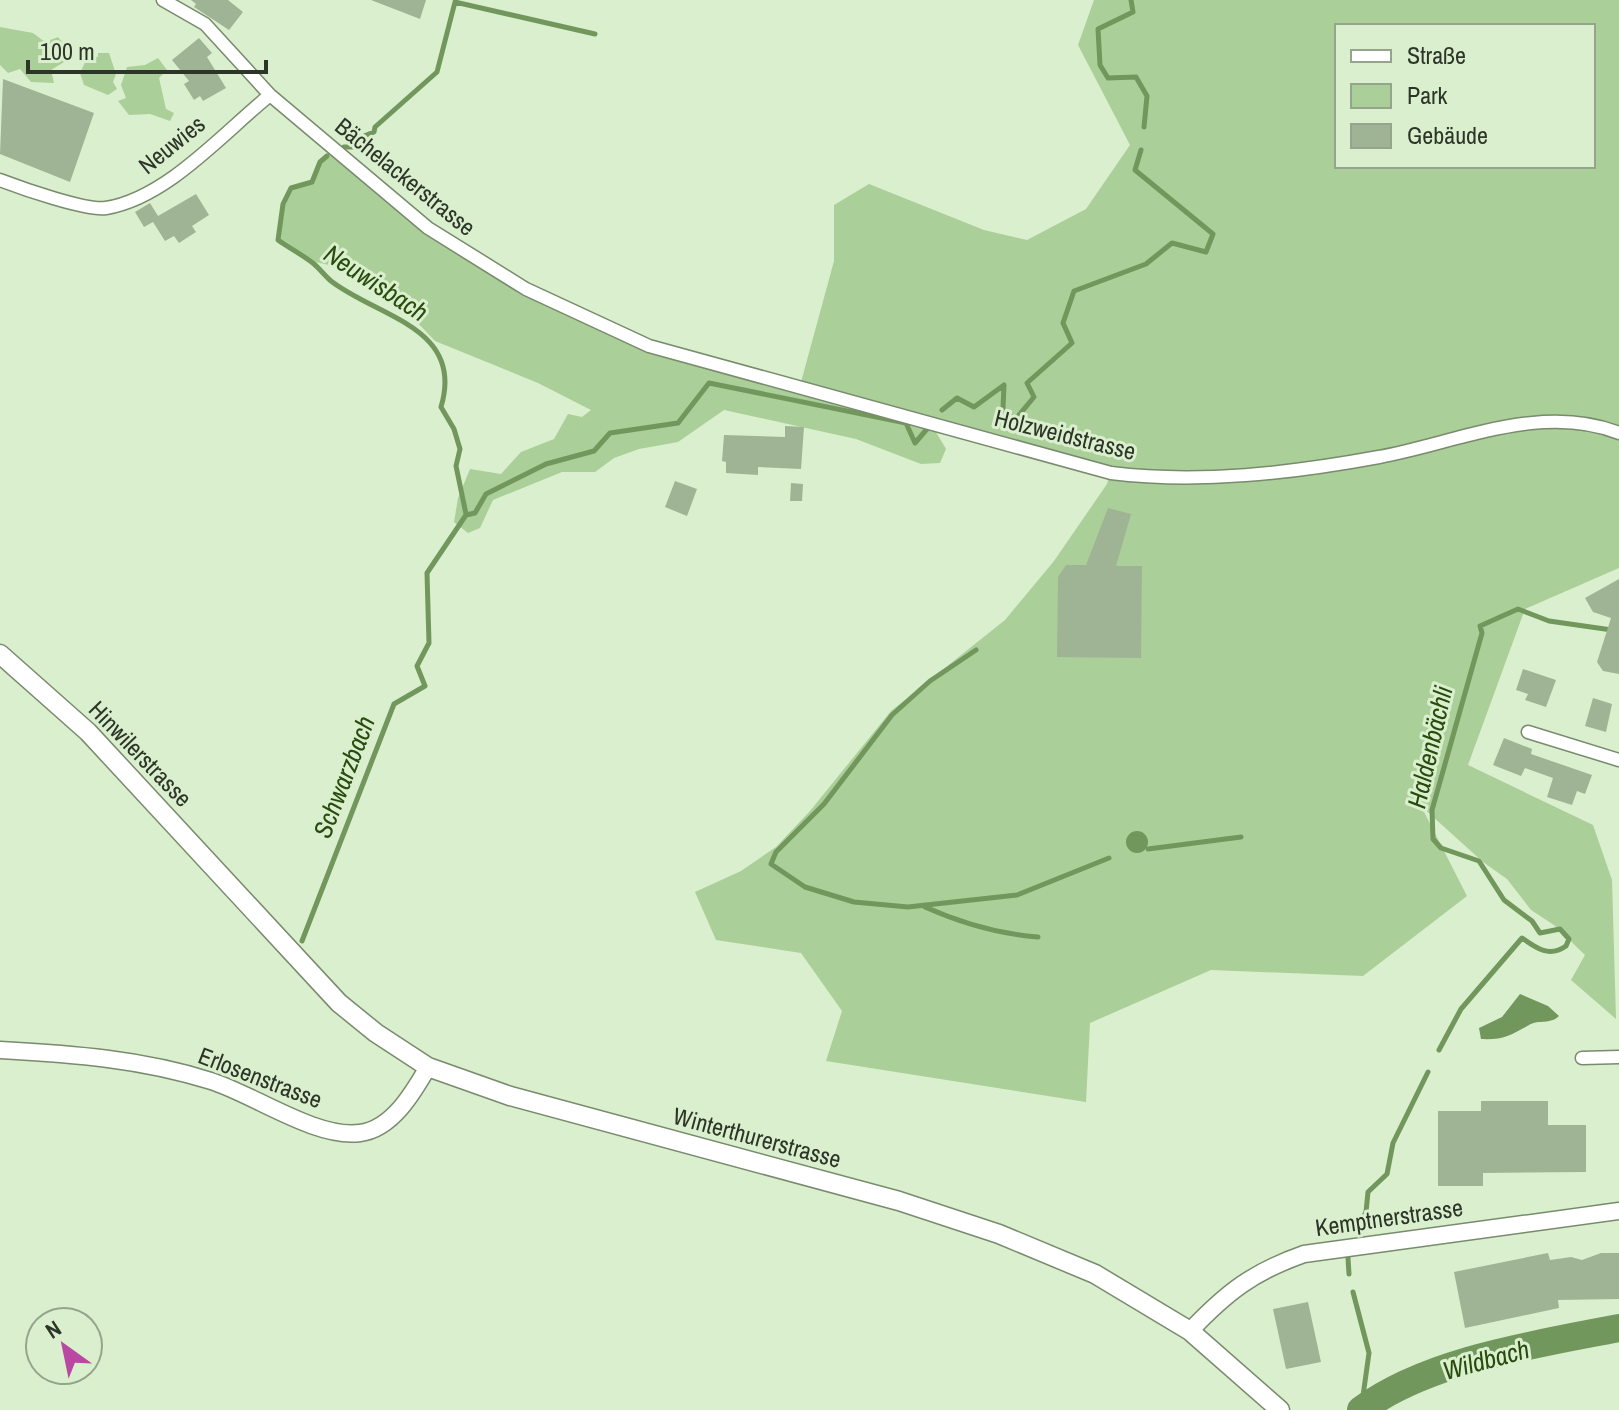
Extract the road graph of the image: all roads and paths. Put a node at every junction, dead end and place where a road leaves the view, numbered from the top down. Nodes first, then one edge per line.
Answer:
1 (163, 0) edge
2 (270, 95) junction
3 (0, 180) edge
4 (649, 346) joint
5 (1619, 433) edge
6 (0, 654) edge
7 (1528, 732) dead end
8 (1619, 760) edge
9 (238, 896) joint
10 (0, 1050) edge
11 (1619, 1057) edge
12 (1582, 1058) dead end
13 (428, 1067) junction
14 (1619, 1211) edge
15 (1190, 1331) junction
16 (1280, 1410) edge

1 - 2 street, Bächelackerstrasse
2 - 3 street, Neuwies
2 - 4 street, Bächelackerstrasse
4 - 5 street, Holzweidstrasse
6 - 9 main road, Hinwilerstrasse
7 - 8 street
9 - 13 main road, Winterthurerstrasse
10 - 13 street, Erlosenstrasse
11 - 12 street
13 - 15 main road, Winterthurerstrasse
14 - 15 street, Kemptnerstrasse
15 - 16 main road, Winterthurerstrasse

